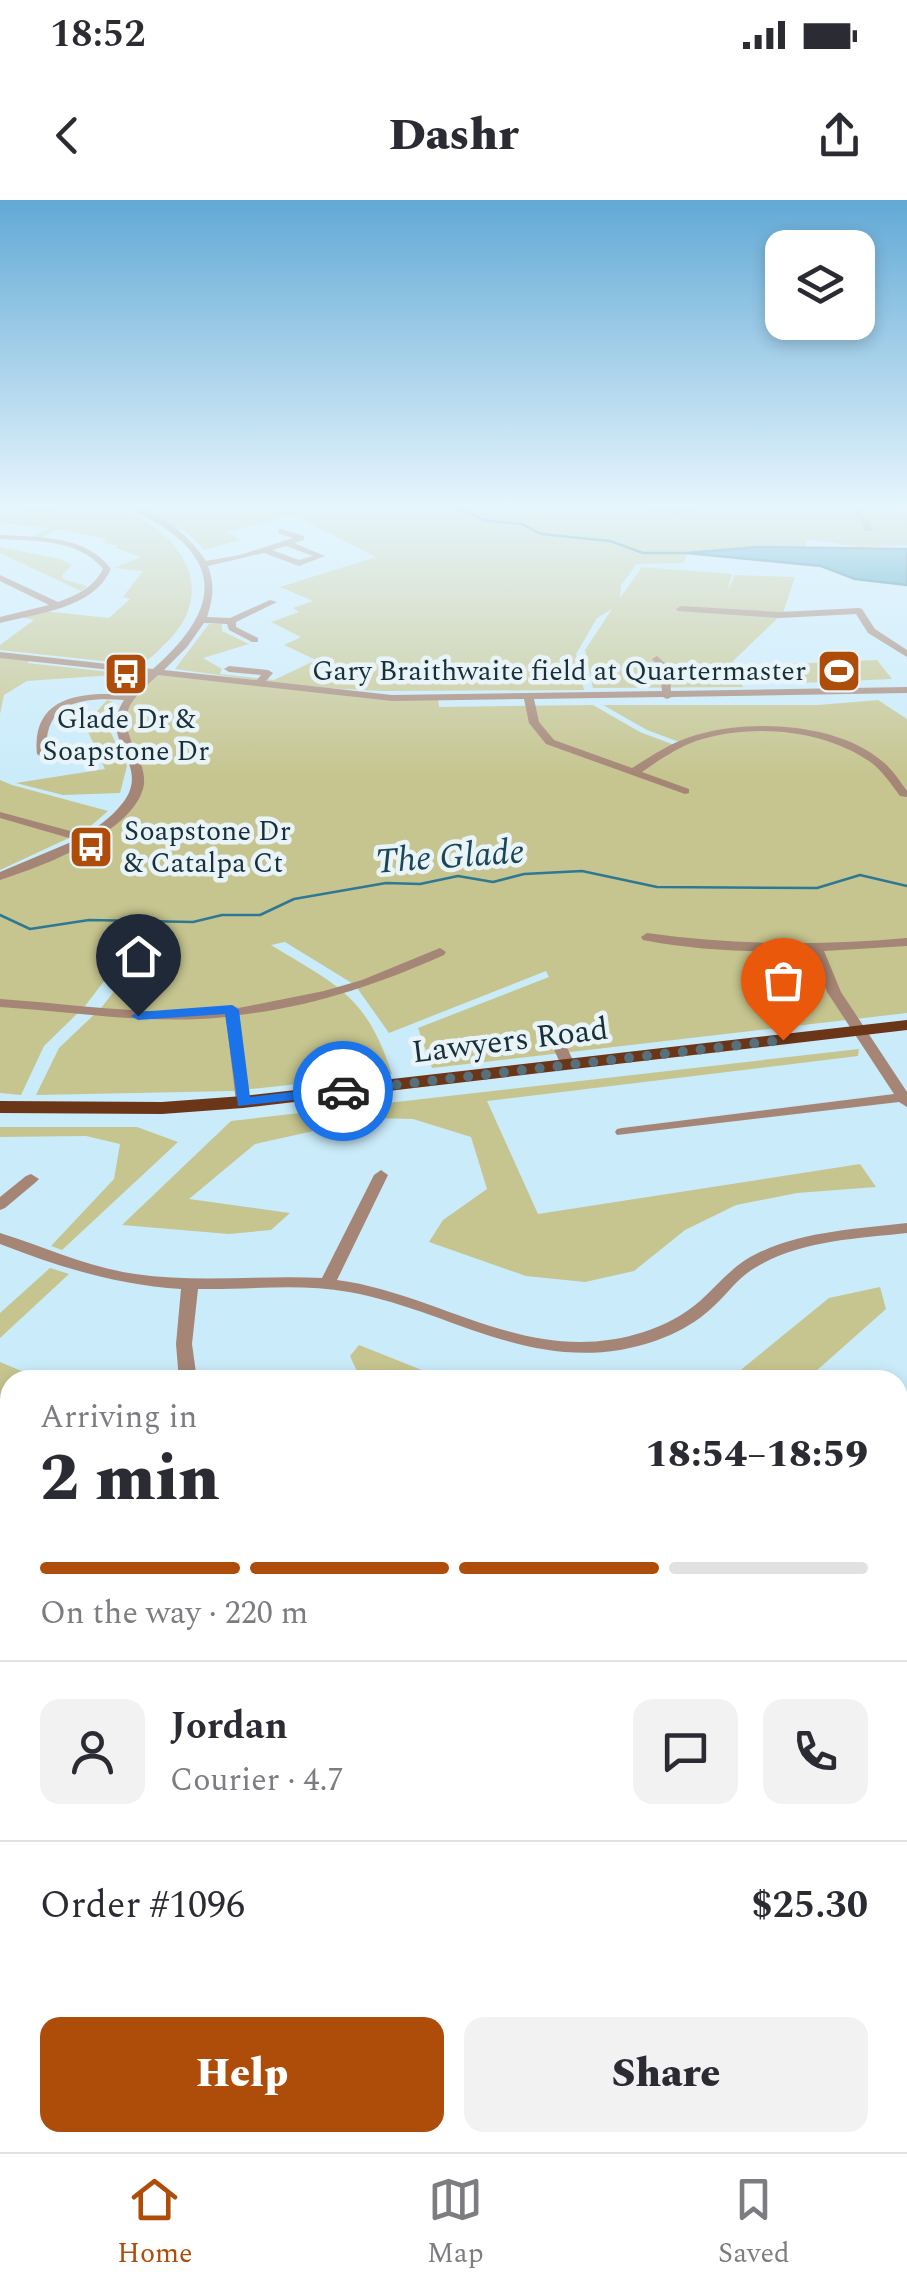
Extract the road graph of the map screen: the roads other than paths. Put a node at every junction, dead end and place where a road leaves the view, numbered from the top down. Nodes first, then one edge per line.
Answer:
1 (36, 596) edge
2 (75, 596) edge
3 (209, 596) edge
4 (273, 602) dead end
5 (56, 605) junction
6 (681, 609) dead end
7 (0, 620) edge
8 (203, 620) junction
9 (231, 621) junction
10 (255, 640) dead end
11 (0, 654) edge
12 (907, 654) edge
13 (657, 659) dead end
14 (229, 668) dead end
15 (157, 673) junction
16 (258, 685) junction
17 (907, 690) edge
18 (666, 696) junction
19 (131, 698) junction
20 (529, 698) junction
21 (42, 754) dead end
22 (632, 773) junction
23 (685, 791) dead end
24 (904, 794) dead end
25 (0, 815) edge
26 (87, 839) junction
27 (0, 876) edge
28 (647, 936) dead end
29 (907, 942) edge
30 (818, 948) junction
31 (440, 952) dead end
32 (0, 1003) edge
33 (232, 1010) junction
34 (907, 1025) edge
35 (858, 1031) junction
36 (553, 1032) dead end
37 (568, 1065) junction
38 (906, 1099) edge
39 (243, 1102) junction
40 (0, 1107) edge
41 (622, 1132) dead end
42 (381, 1175) dead end
43 (31, 1178) dead end
44 (0, 1205) edge
45 (907, 1228) edge
46 (0, 1238) edge
47 (190, 1284) junction
48 (328, 1284) junction
49 (187, 1370) edge

1 - 5 street
2 - 5 street
3 - 8 street
4 - 9 street
5 - 7 street
6 - 12 street
8 - 9 street
8 - 15 street
9 - 10 street
11 - 15 street
13 - 18 street
14 - 16 street
15 - 16 street
15 - 19 street
16 - 20 street
17 - 18 street
18 - 20 street
19 - 21 street
19 - 26 street
20 - 22 street
22 - 23 street
22 - 24 street
25 - 26 street
26 - 27 street
28 - 30 street
29 - 30 street
30 - 35 street
31 - 33 street
32 - 33 street
33 - 39 street
34 - 35 main road, Lawyers Road
35 - 37 main road, Lawyers Road
35 - 38 street
36 - 37 street
37 - 39 main road, Lawyers Road
38 - 41 street
39 - 40 main road, Lawyers Road
42 - 48 street
43 - 44 street
45 - 48 street
46 - 47 street
47 - 48 street
47 - 49 street

